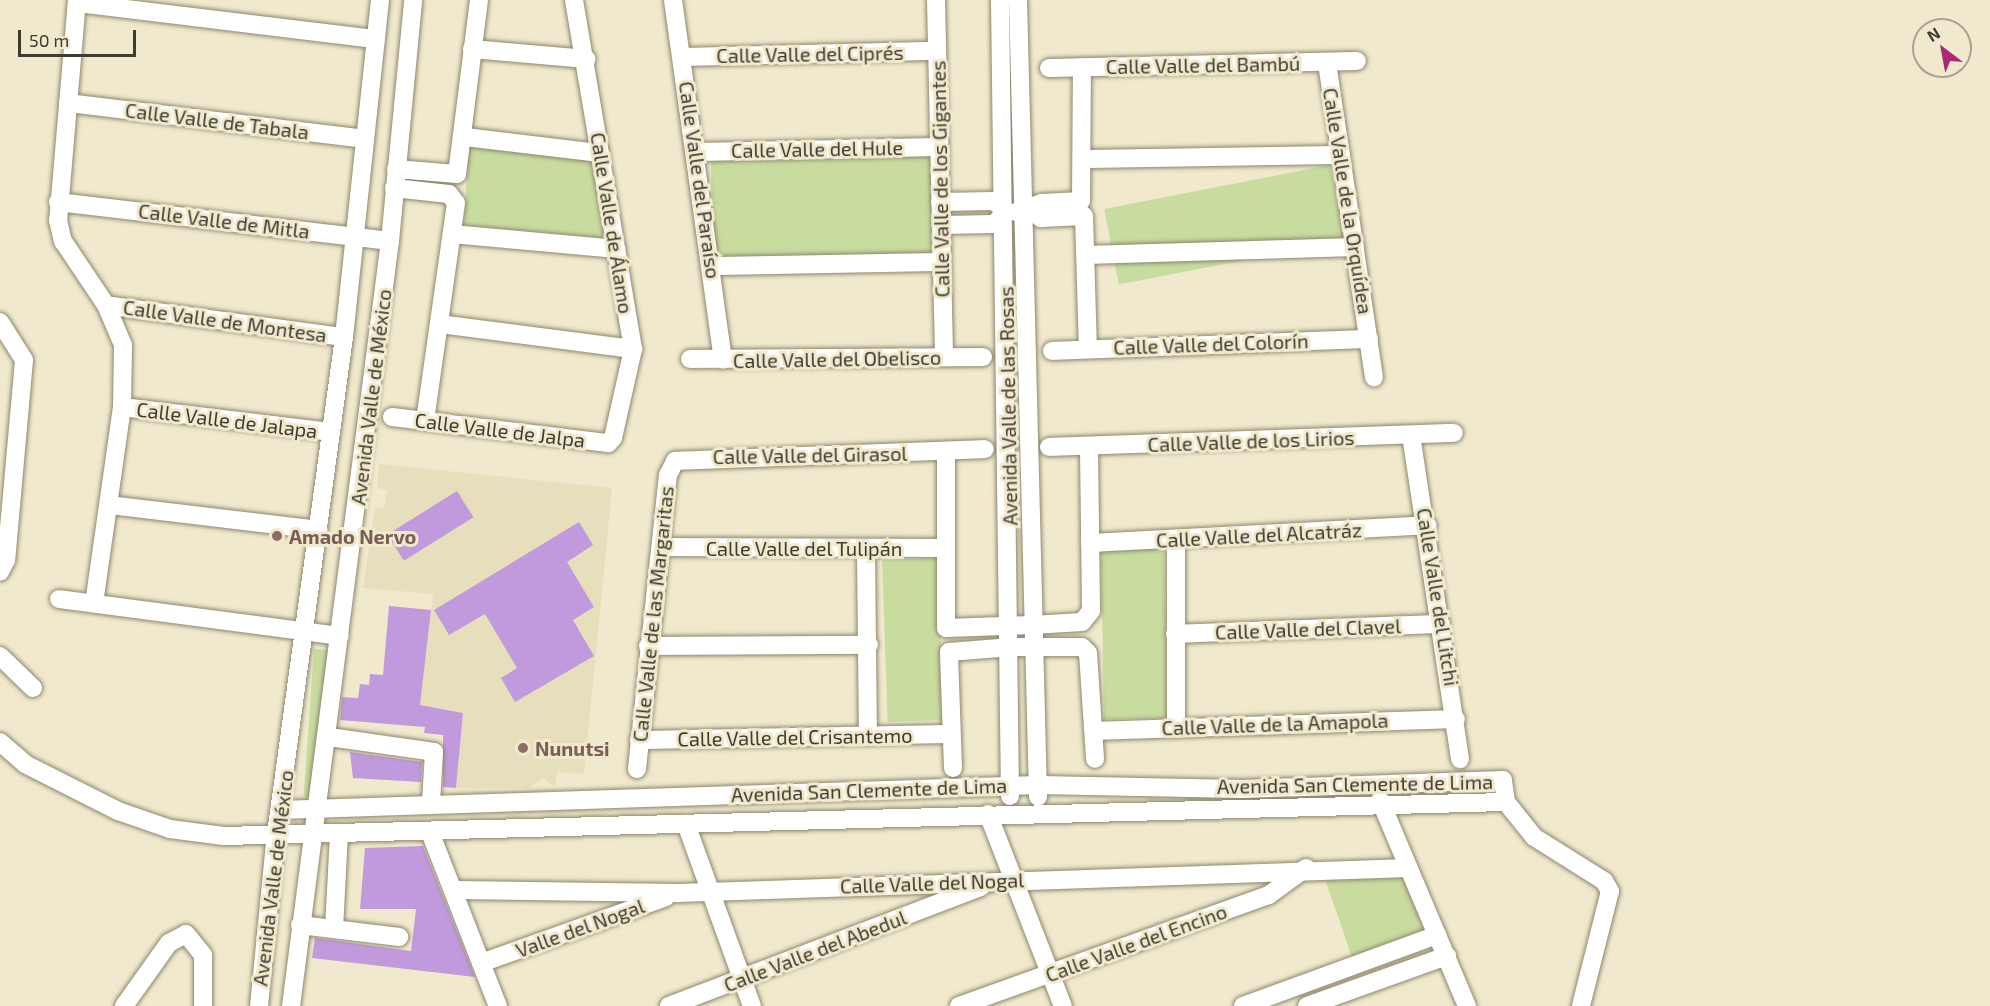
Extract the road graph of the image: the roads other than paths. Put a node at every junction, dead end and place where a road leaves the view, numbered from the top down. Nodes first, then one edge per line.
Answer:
1 (380, 0) edge
2 (413, 0) edge
3 (479, 0) edge
4 (574, 0) edge
5 (673, 0) edge
6 (936, 0) edge
7 (1000, 0) edge
8 (1018, 0) edge
9 (77, 2) edge
10 (376, 39) junction
11 (472, 49) junction
12 (936, 51) junction
13 (683, 57) junction
14 (587, 59) junction
15 (1357, 61) dead end
16 (1327, 63) junction
17 (1082, 67) junction
18 (1049, 68) dead end
19 (68, 103) junction
20 (465, 137) junction
21 (365, 139) junction
22 (937, 147) junction
23 (698, 152) junction
24 (600, 153) junction
25 (1341, 155) junction
26 (1082, 159) junction
27 (396, 169) junction
28 (394, 188) junction
29 (58, 202) junction
30 (940, 202) junction
31 (1083, 208) junction
32 (1028, 211) junction
33 (1006, 212) junction
34 (941, 225) junction
35 (452, 234) junction
36 (354, 236) junction
37 (390, 241) junction
38 (1355, 247) junction
39 (616, 249) junction
40 (1086, 255) junction
41 (942, 262) junction
42 (712, 266) junction
43 (106, 305) junction
44 (0, 322) edge
45 (440, 324) junction
46 (344, 337) junction
47 (1369, 339) junction
48 (1088, 348) junction
49 (633, 349) junction
50 (1052, 351) dead end
51 (944, 357) junction
52 (983, 357) dead end
53 (690, 359) dead end
54 (723, 360) junction
55 (1374, 378) dead end
56 (122, 407) junction
57 (392, 417) dead end
58 (425, 421) junction
59 (331, 432) junction
60 (1454, 433) dead end
61 (1411, 435) junction
62 (608, 443) joint
63 (1089, 446) junction
64 (1049, 447) dead end
65 (985, 449) dead end
66 (945, 453) junction
67 (675, 461) joint
68 (109, 505) junction
69 (1428, 525) junction
70 (319, 530) junction
71 (1176, 541) junction
72 (1090, 543) junction
73 (661, 547) junction
74 (946, 548) junction
75 (866, 550) junction
76 (0, 572) edge
77 (59, 599) dead end
78 (94, 603) junction
79 (1441, 624) junction
80 (1011, 625) junction
81 (1032, 625) junction
82 (306, 632) junction
83 (1175, 634) junction
84 (340, 636) junction
85 (869, 645) junction
86 (648, 646) junction
87 (1011, 648) junction
88 (1033, 649) junction
89 (0, 656) edge
90 (33, 688) dead end
91 (1456, 719) junction
92 (1176, 727) junction
93 (1094, 731) junction
94 (951, 734) junction
95 (868, 736) junction
96 (329, 737) junction
97 (639, 740) junction
98 (0, 742) edge
99 (1095, 759) dead end
100 (1460, 759) dead end
101 (953, 768) dead end
102 (637, 769) dead end
103 (1374, 784) junction
104 (1038, 785) junction
105 (1010, 786) junction
106 (431, 802) junction
107 (1506, 802) junction
108 (1383, 808) junction
109 (279, 810) junction
110 (1038, 811) junction
111 (316, 812) junction
112 (1010, 812) junction
113 (987, 814) junction
114 (686, 824) junction
115 (430, 832) junction
116 (276, 834) junction
117 (339, 834) junction
118 (310, 835) junction
119 (1306, 868) junction
120 (1408, 868) junction
121 (1004, 881) junction
122 (456, 890) junction
123 (709, 890) junction
124 (678, 893) junction
125 (300, 925) junction
126 (334, 929) junction
127 (1437, 935) junction
128 (399, 937) dead end
129 (1447, 956) junction
130 (481, 963) junction
131 (1049, 974) junction
132 (741, 980) junction
133 (124, 1006) edge
134 (203, 1006) edge
135 (259, 1006) edge
136 (291, 1006) edge
137 (498, 1006) edge
138 (669, 1006) edge
139 (752, 1006) edge
140 (959, 1006) edge
141 (1063, 1006) edge
142 (1243, 1006) edge
143 (1307, 1006) edge
144 (1467, 1006) edge
145 (1581, 1006) edge

1 - 10 street, Avenida Valle de México
2 - 27 street, Avenida Valle de México
3 - 11 street
4 - 14 street, Calle Valle de Álamo
5 - 13 street, Calle Valle del Paraíso
6 - 12 street, Calle Valle de los Gigantes
7 - 33 street, Avenida Valle de las Rosas
8 - 32 street, Avenida Valle de las Rosas
9 - 10 street
9 - 19 street
10 - 21 street, Avenida Valle de México
11 - 14 street
11 - 20 street
12 - 13 street, Calle Valle del Ciprés
12 - 22 street, Calle Valle de los Gigantes
13 - 23 street, Calle Valle del Paraíso
14 - 24 street, Calle Valle de Álamo
15 - 16 street, Calle Valle del Bambú
16 - 17 street, Calle Valle del Bambú
16 - 25 street, Calle Valle de la Orquídea
17 - 18 street, Calle Valle del Bambú
17 - 26 street
19 - 21 street, Calle Valle de Tabala
19 - 29 street
20 - 24 street
20 - 27 street
21 - 36 street, Avenida Valle de México
22 - 23 street, Calle Valle del Hule
22 - 30 street, Calle Valle de los Gigantes
23 - 42 street, Calle Valle del Paraíso
24 - 39 street, Calle Valle de Álamo
25 - 26 street
25 - 38 street, Calle Valle de la Orquídea
26 - 31 street
27 - 28 street, Avenida Valle de México
28 - 35 street
28 - 37 street, Avenida Valle de México
29 - 36 street, Calle Valle de Mitla
29 - 43 street
30 - 33 street
30 - 34 street, Calle Valle de los Gigantes
31 - 32 street
31 - 40 street
32 - 33 street
32 - 81 street, Avenida Valle de las Rosas
33 - 34 street
33 - 80 street, Avenida Valle de las Rosas
34 - 41 street, Calle Valle de los Gigantes
35 - 39 street
35 - 45 street
36 - 37 street, Calle Valle de Mitla
36 - 46 street, Avenida Valle de México
37 - 84 street, Avenida Valle de México
38 - 40 street
38 - 47 street, Calle Valle de la Orquídea
39 - 49 street, Calle Valle de Álamo
40 - 48 street
41 - 42 street
41 - 51 street, Calle Valle de los Gigantes
42 - 54 street, Calle Valle del Paraíso
43 - 46 street, Calle Valle de Montesa
43 - 56 street
44 - 76 street
45 - 49 street
45 - 58 street
46 - 59 street, Avenida Valle de México
47 - 48 street, Calle Valle del Colorín
47 - 55 street, Calle Valle de la Orquídea
48 - 50 street, Calle Valle del Colorín
49 - 62 street, Calle Valle de Álamo
51 - 52 street, Calle Valle del Obelisco
51 - 54 street, Calle Valle del Obelisco
53 - 54 street, Calle Valle del Obelisco
56 - 59 street, Calle Valle de Jalapa
56 - 68 street
57 - 58 street, Calle Valle de Jalpa
58 - 62 street, Calle Valle de Jalpa
59 - 70 street, Avenida Valle de México
60 - 61 street, Calle Valle de los Lirios
61 - 63 street, Calle Valle de los Lirios
61 - 69 street, Calle Valle del Litchi
63 - 64 street, Calle Valle de los Lirios
63 - 72 street
65 - 66 street, Calle Valle del Girasol
66 - 67 street, Calle Valle del Girasol
66 - 74 street
67 - 73 street, Calle Valle de las Margaritas
68 - 70 street
68 - 78 street
69 - 71 street, Calle Valle del Alcatráz
69 - 79 street, Calle Valle del Litchi
70 - 82 street, Avenida Valle de México
71 - 72 street, Calle Valle del Alcatráz
71 - 83 street
72 - 81 street
73 - 75 street, Calle Valle del Tulipán
73 - 86 street, Calle Valle de las Margaritas
74 - 75 street, Calle Valle del Tulipán
74 - 80 street
75 - 85 street
77 - 78 street
78 - 82 street
79 - 83 street, Calle Valle del Clavel
79 - 91 street, Calle Valle del Litchi
80 - 81 street
80 - 87 street, Avenida Valle de las Rosas
81 - 88 street, Avenida Valle de las Rosas
82 - 84 street
82 - 109 street, Avenida Valle de México
83 - 92 street
84 - 96 street, Avenida Valle de México
85 - 86 street
85 - 95 street
86 - 97 street, Calle Valle de las Margaritas
87 - 88 street
87 - 94 street
87 - 105 street, Avenida Valle de las Rosas
88 - 93 street
88 - 104 street, Avenida Valle de las Rosas
89 - 90 street
91 - 92 street, Calle Valle de la Amapola
91 - 100 street, Calle Valle del Litchi
92 - 93 street, Calle Valle de la Amapola
93 - 99 street
94 - 95 street, Calle Valle del Crisantemo
94 - 101 street
95 - 97 street, Calle Valle del Crisantemo
96 - 106 street
96 - 111 street, Avenida Valle de México
97 - 102 street, Calle Valle de las Margaritas
98 - 116 street, Avenida San Clemente de Lima
103 - 104 street, Avenida San Clemente de Lima
103 - 107 street, Avenida San Clemente de Lima
103 - 108 street
104 - 105 street, Avenida San Clemente de Lima
104 - 110 street, Avenida Valle de las Rosas
105 - 106 street, Avenida San Clemente de Lima
105 - 112 street, Avenida Valle de las Rosas
106 - 111 street, Avenida San Clemente de Lima
107 - 108 street, Avenida San Clemente de Lima
107 - 145 street
108 - 110 street, Avenida San Clemente de Lima
108 - 120 street
109 - 111 street, Avenida San Clemente de Lima
109 - 116 street, Avenida Valle de México
110 - 112 street, Avenida San Clemente de Lima
111 - 118 street, Avenida Valle de México
112 - 113 street, Avenida San Clemente de Lima
113 - 114 street, Avenida San Clemente de Lima
113 - 121 street
114 - 115 street, Avenida San Clemente de Lima
114 - 123 street
115 - 117 street, Avenida San Clemente de Lima
115 - 122 street
116 - 118 street, Avenida San Clemente de Lima
116 - 135 street, Avenida Valle de México
117 - 118 street, Avenida San Clemente de Lima
117 - 126 street
118 - 125 street, Avenida Valle de México
119 - 120 street, Calle Valle del Nogal
119 - 121 street, Calle Valle del Nogal
119 - 131 street, Calle Valle del Encino
120 - 127 street
121 - 123 street, Calle Valle del Nogal
121 - 131 street
121 - 132 street, Calle Valle del Abedul
122 - 124 street, Calle Valle del Nogal
122 - 130 street
123 - 124 street, Calle Valle del Nogal
123 - 132 street
124 - 130 street, Valle del Nogal
125 - 126 street
125 - 136 street, Avenida Valle de México
126 - 128 street
127 - 129 street
127 - 142 street
129 - 143 street
129 - 144 street
130 - 137 street
131 - 140 street, Calle Valle del Encino
131 - 141 street
132 - 138 street, Calle Valle del Abedul
132 - 139 street
133 - 134 street

